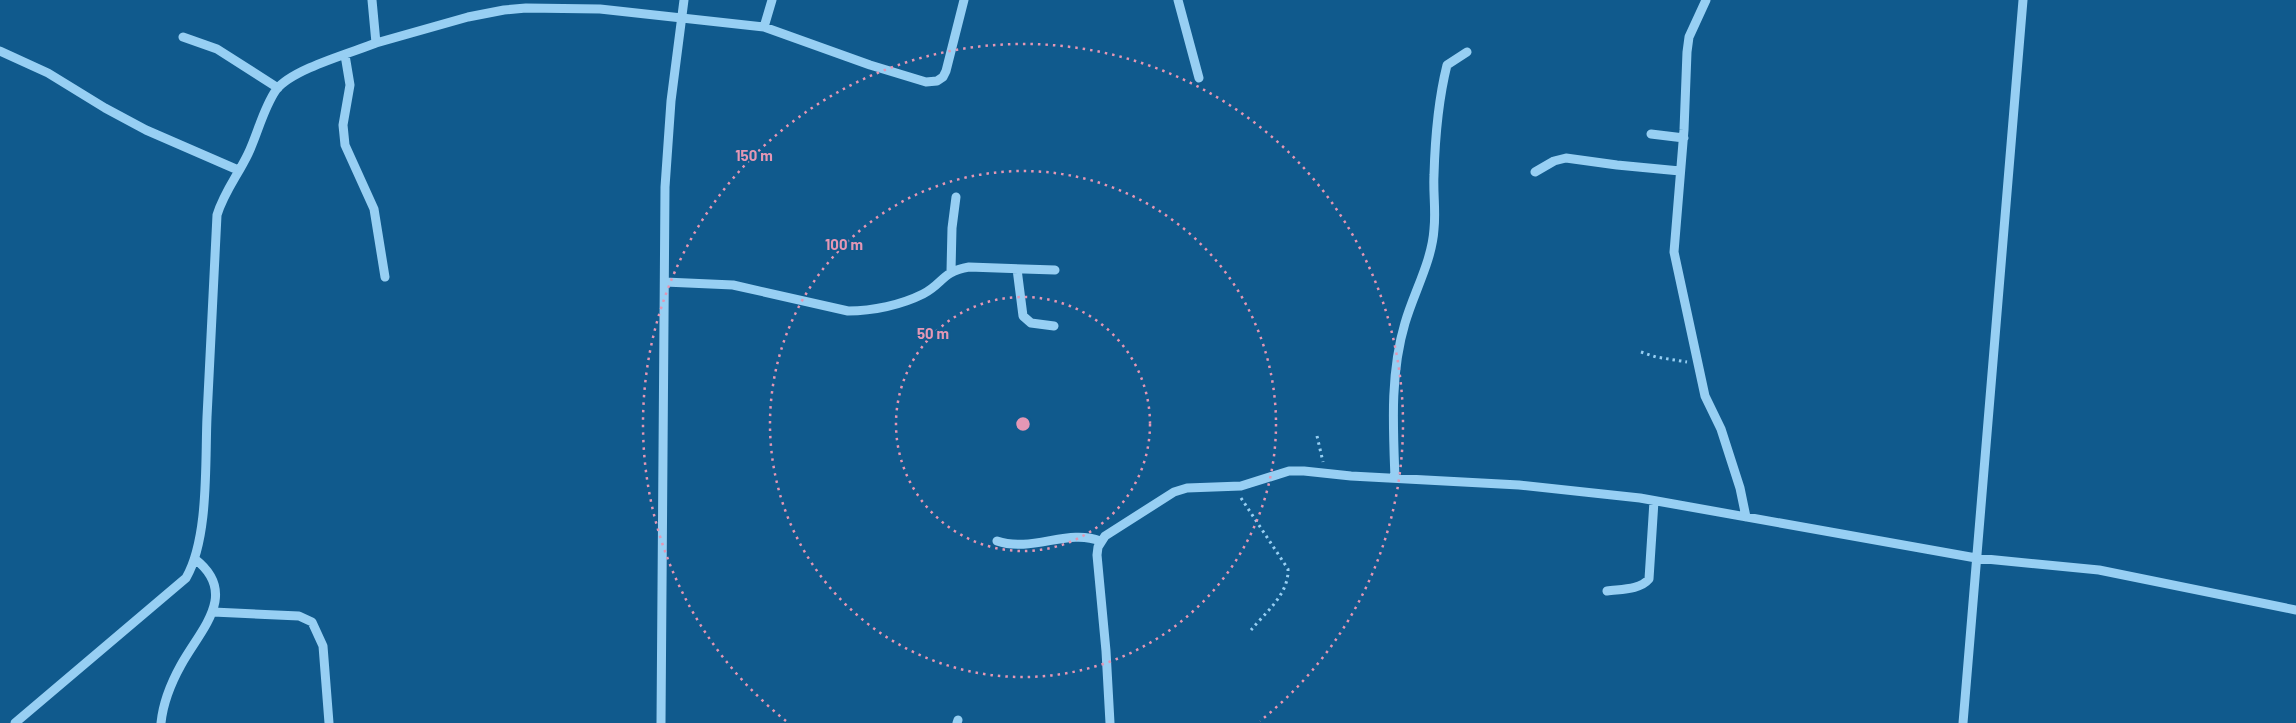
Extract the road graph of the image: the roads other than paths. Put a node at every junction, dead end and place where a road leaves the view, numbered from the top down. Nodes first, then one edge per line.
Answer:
1 (372, 0) edge
2 (684, 0) edge
3 (772, 0) edge
4 (964, 0) edge
5 (1178, 0) edge
6 (1706, 0) edge
7 (2023, 0) edge
8 (525, 4) edge
9 (682, 18) junction
10 (764, 27) junction
11 (183, 37) dead end
12 (376, 43) junction
13 (0, 52) edge
14 (1466, 52) dead end
15 (345, 56) junction
16 (1199, 78) dead end
17 (278, 88) junction
18 (1651, 134) dead end
19 (1684, 138) junction
20 (238, 170) junction
21 (1680, 171) junction
22 (1535, 172) dead end
23 (956, 197) dead end
24 (1017, 269) junction
25 (1056, 270) dead end
26 (951, 271) junction
27 (385, 277) dead end
28 (665, 282) junction
29 (1054, 326) dead end
30 (1395, 478) junction
31 (1654, 501) junction
32 (1746, 517) junction
33 (997, 541) dead end
34 (1100, 541) junction
35 (1976, 558) junction
36 (195, 559) junction
37 (1607, 591) dead end
38 (2296, 610) edge
39 (214, 612) junction
40 (15, 723) edge
41 (161, 723) edge
42 (329, 723) edge
43 (661, 723) edge
44 (1110, 723) edge
45 (1963, 723) edge

1 - 12 street
2 - 9 street
3 - 10 street
4 - 10 street
5 - 16 street
6 - 19 street
7 - 35 street
8 - 9 street
8 - 12 street
9 - 10 street
9 - 28 street
11 - 17 street
12 - 15 street
13 - 20 street
14 - 30 street
15 - 17 street
15 - 27 street
17 - 20 street
18 - 19 street
19 - 21 street
20 - 36 street
21 - 22 street
21 - 32 street
23 - 26 street
24 - 25 street
24 - 26 street
24 - 29 street
26 - 28 street
28 - 43 street
30 - 31 street
30 - 34 street
31 - 32 street
31 - 37 street
32 - 35 street
33 - 34 street
34 - 44 street
35 - 38 street
35 - 45 street
36 - 39 street
36 - 40 street
39 - 41 street
39 - 42 street

